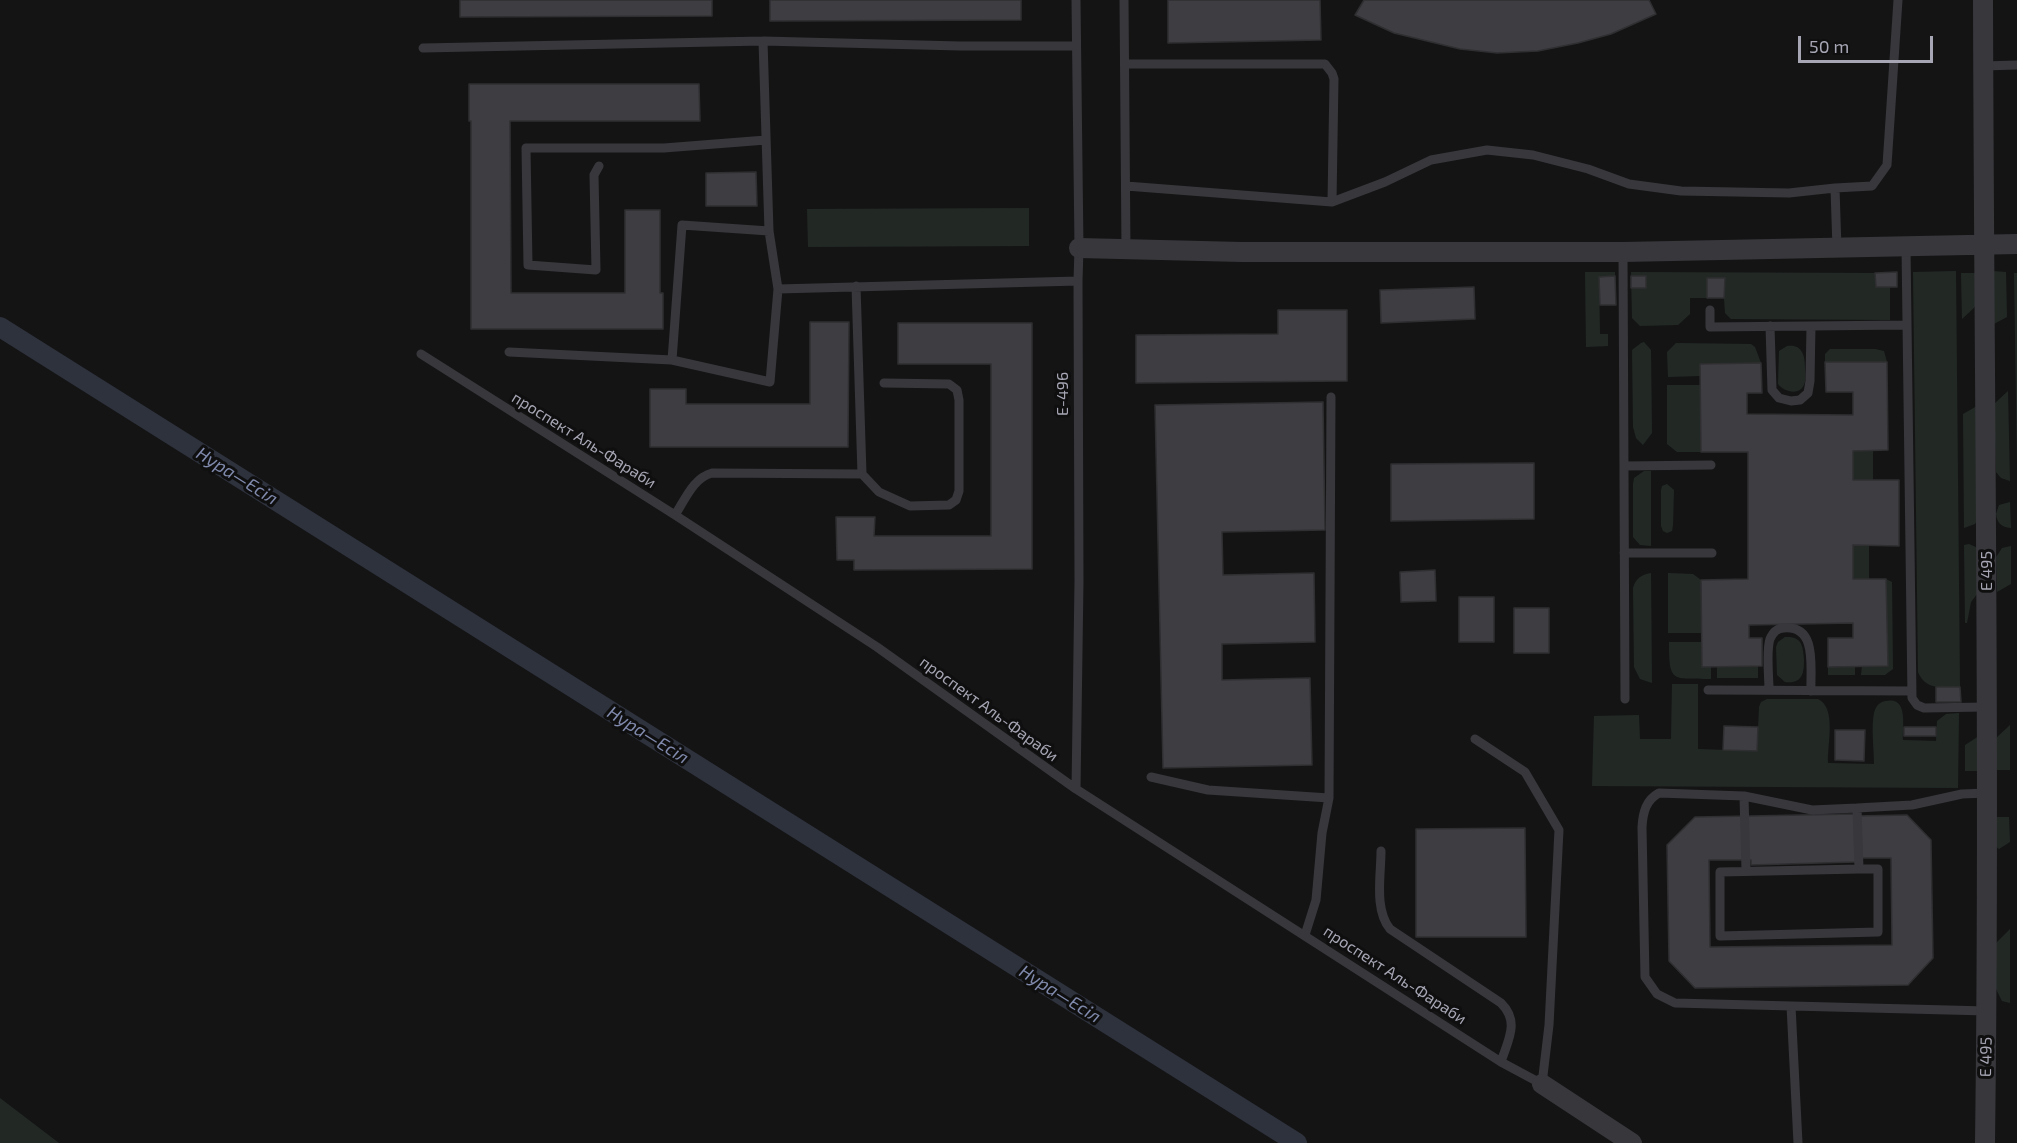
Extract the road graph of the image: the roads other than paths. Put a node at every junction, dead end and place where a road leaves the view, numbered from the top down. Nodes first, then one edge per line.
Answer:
1 (1076, 0) edge
2 (1124, 0) edge
3 (1898, 0) edge
4 (1983, 0) edge
5 (763, 41) junction
6 (1076, 46) junction
7 (423, 48) dead end
8 (1125, 64) junction
9 (2017, 65) edge
10 (1983, 66) junction
11 (766, 140) junction
12 (599, 166) dead end
13 (1126, 186) junction
14 (1835, 188) junction
15 (1332, 202) junction
16 (769, 231) junction
17 (2017, 244) edge
18 (1984, 245) junction
19 (1906, 247) junction
20 (1079, 248) junction
21 (1837, 249) junction
22 (1126, 250) junction
23 (1623, 252) junction
24 (1078, 281) junction
25 (856, 286) junction
26 (778, 289) junction
27 (1710, 310) dead end
28 (1907, 325) junction
29 (1770, 326) junction
30 (1810, 326) junction
31 (509, 352) dead end
32 (421, 354) dead end
33 (672, 360) junction
34 (884, 383) dead end
35 (1331, 397) dead end
36 (1711, 465) dead end
37 (1624, 466) junction
38 (862, 474) junction
39 (675, 515) junction
40 (1624, 553) junction
41 (1712, 553) dead end
42 (1708, 690) dead end
43 (1769, 690) junction
44 (1811, 691) junction
45 (1911, 691) junction
46 (1624, 699) dead end
47 (1986, 707) junction
48 (1475, 739) dead end
49 (1151, 777) dead end
50 (1076, 789) junction
51 (1986, 793) junction
52 (1744, 796) junction
53 (1329, 798) junction
54 (1857, 808) junction
55 (1381, 851) dead end
56 (1859, 870) junction
57 (1746, 871) junction
58 (1305, 935) junction
59 (1791, 1006) junction
60 (1987, 1011) junction
61 (1501, 1062) junction
62 (1542, 1084) junction
63 (1632, 1143) edge
64 (1798, 1143) edge
65 (1985, 1143) edge

1 - 6 lane, E-496
2 - 8 lane
3 - 14 lane
4 - 10 street, E 495
5 - 6 lane
5 - 7 lane
5 - 11 lane
6 - 20 lane, E-496
8 - 13 lane
8 - 15 lane
9 - 10 lane
10 - 18 street, E 495
11 - 12 lane
11 - 16 lane
13 - 15 lane
13 - 22 lane
14 - 15 lane
14 - 21 lane
16 - 26 lane
16 - 33 lane
17 - 18 street
18 - 19 street
18 - 47 street, E 495
19 - 21 street
19 - 28 lane
20 - 22 street
20 - 24 lane, E-496
21 - 23 street
22 - 23 street
23 - 37 lane
24 - 25 lane
24 - 50 lane, E-496
25 - 26 lane
25 - 38 lane
26 - 33 lane
27 - 29 lane
28 - 30 lane
28 - 45 lane
29 - 30 lane
29 - 30 lane
31 - 33 lane
32 - 39 lane, проспект Аль-Фараби
34 - 38 lane
35 - 53 lane
36 - 37 lane
37 - 40 lane
38 - 39 lane
39 - 50 lane, проспект Аль-Фараби
40 - 41 lane
40 - 46 lane
42 - 43 lane
43 - 44 lane
43 - 44 lane
44 - 45 lane
45 - 47 lane
47 - 51 street, E 495
48 - 62 lane
49 - 53 lane
50 - 58 lane, проспект Аль-Фараби
51 - 54 lane
51 - 60 street, E 495
52 - 54 lane
52 - 57 lane
52 - 59 lane
53 - 58 lane
54 - 56 lane
55 - 61 lane
56 - 57 lane
56 - 57 lane
58 - 61 lane, проспект Аль-Фараби
59 - 60 lane
59 - 64 lane
60 - 65 street, E 495
61 - 62 lane, проспект Аль-Фараби
62 - 63 street

